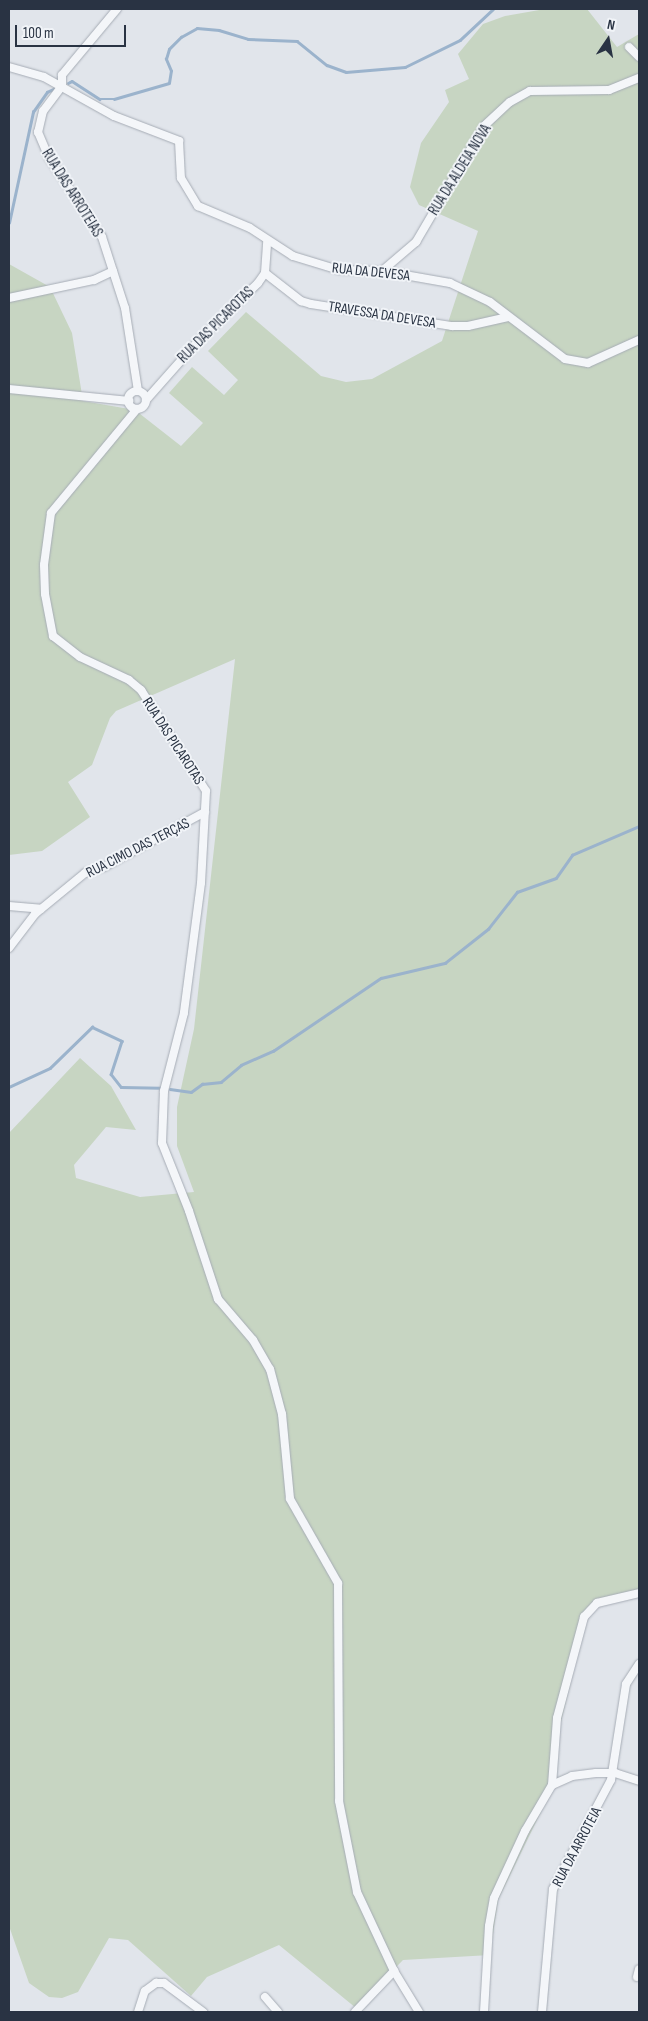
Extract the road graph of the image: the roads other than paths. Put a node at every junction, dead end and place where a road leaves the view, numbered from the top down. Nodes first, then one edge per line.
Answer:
1 (117, 9) edge
2 (629, 47) dead end
3 (639, 57) edge
4 (9, 67) edge
5 (639, 78) edge
6 (62, 86) junction
7 (267, 242) junction
8 (113, 272) junction
9 (265, 272) junction
10 (382, 272) junction
11 (9, 298) edge
12 (508, 317) junction
13 (639, 340) edge
14 (9, 389) edge
15 (138, 392) junction
16 (146, 400) junction
17 (129, 401) junction
18 (137, 409) junction
19 (205, 812) junction
20 (9, 906) edge
21 (41, 909) junction
22 (9, 948) edge
23 (639, 1593) edge
24 (639, 1664) edge
25 (612, 1773) junction
26 (639, 1781) edge
27 (552, 1785) junction
28 (394, 1971) junction
29 (265, 1997) dead end
30 (138, 2012) edge
31 (203, 2012) edge
32 (278, 2012) edge
33 (355, 2012) edge
34 (419, 2012) edge
35 (484, 2012) edge
36 (542, 2012) edge

1 - 6 street, RUA DAS ARROTEIAS
2 - 3 street
4 - 6 street
5 - 10 street, RUA DA ALDEIA NOVA
6 - 7 street, RUA DA DEVESA
6 - 8 street, RUA DAS ARROTEIAS
7 - 9 street, RUA DAS PICAROTAS
7 - 10 street, RUA DA DEVESA
8 - 11 street
8 - 15 street, RUA DAS ARROTEIAS
9 - 12 street, TRAVESSA DA DEVESA
9 - 16 street, RUA DAS PICAROTAS
10 - 12 street, RUA DA DEVESA
12 - 13 street, RUA DA DEVESA
14 - 17 street
15 - 16 street
15 - 17 street
16 - 18 street
17 - 18 street
18 - 19 street, RUA DAS PICAROTAS
19 - 21 street, RUA CIMO DAS TERÇAS
19 - 28 street, RUA DAS PICAROTAS
20 - 21 street
21 - 22 street, RUA CIMO DAS TERÇAS
23 - 27 street
24 - 25 street, RUA DA ARROTEIA
25 - 26 street
25 - 27 street
25 - 36 street, RUA DA ARROTEIA
27 - 35 street
28 - 33 street
28 - 34 street, RUA DAS PICAROTAS
29 - 32 street
30 - 31 street

